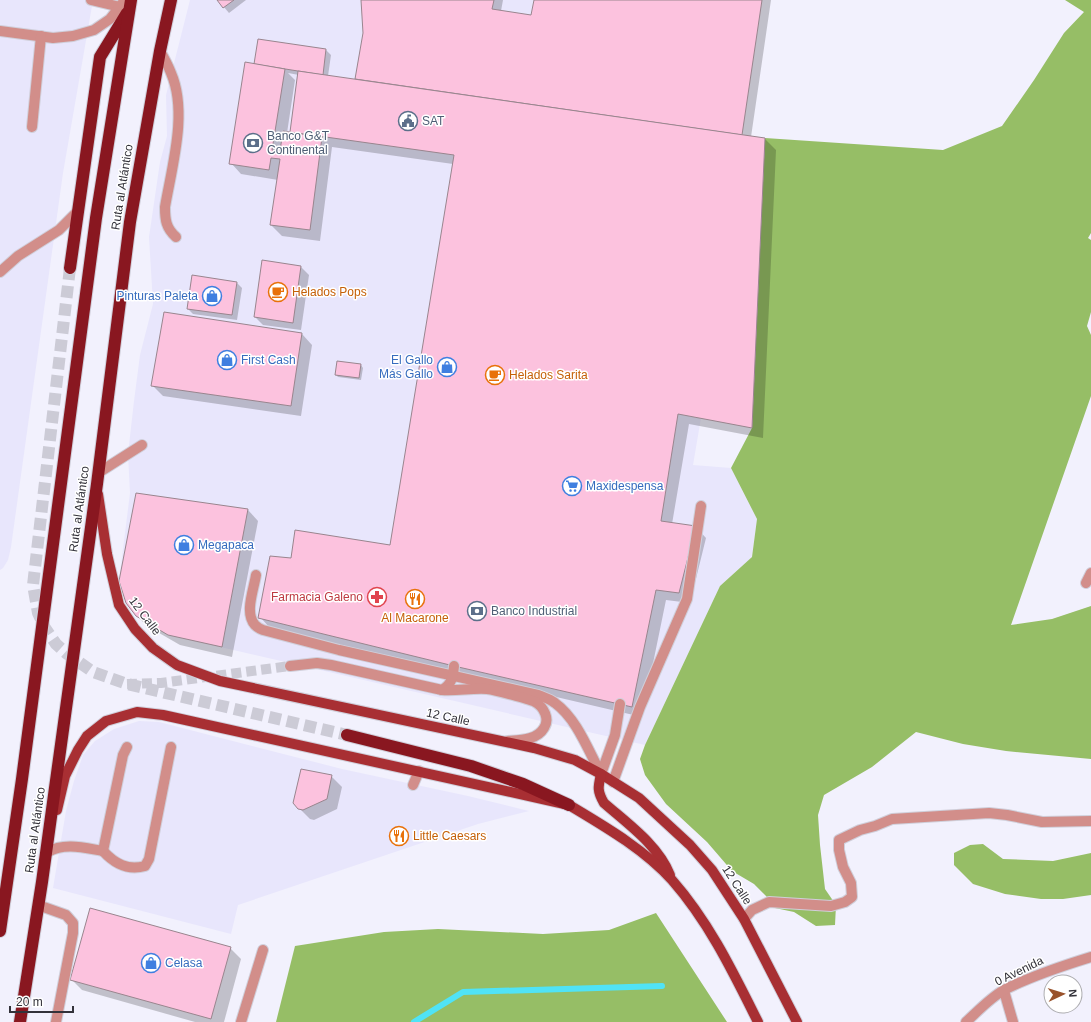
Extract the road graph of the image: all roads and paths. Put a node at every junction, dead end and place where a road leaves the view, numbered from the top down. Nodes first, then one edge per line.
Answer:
1 (91, 0) edge
2 (171, 0) edge
3 (126, 4) edge
4 (0, 31) edge
5 (41, 36) junction
6 (160, 51) junction
7 (32, 127) dead end
8 (78, 211) junction
9 (176, 237) dead end
10 (70, 268) tunnel mouth
11 (0, 272) edge
12 (142, 445) dead end
13 (97, 478) junction
14 (701, 506) dead end
15 (1091, 574) edge
16 (256, 575) dead end
17 (1086, 583) dead end
18 (290, 666) tunnel mouth
19 (454, 671) junction
20 (442, 690) junction
21 (620, 704) dead end
22 (347, 735) tunnel mouth
23 (503, 742) junction
24 (127, 747) dead end
25 (171, 747) dead end
26 (419, 771) junction
27 (601, 774) junction
28 (613, 782) junction
29 (413, 785) dead end
30 (569, 805) junction
31 (1091, 821) edge
32 (103, 851) junction
33 (48, 852) junction
34 (671, 879) junction
35 (42, 882) junction
36 (38, 905) junction
37 (744, 920) junction
38 (0, 931) edge
39 (263, 950) dead end
40 (1091, 957) edge
41 (1004, 991) junction
42 (20, 1022) edge
43 (56, 1022) edge
44 (241, 1022) edge
45 (758, 1022) edge
46 (797, 1022) edge
47 (966, 1022) edge
48 (1013, 1022) edge

1 - 3 street
2 - 6 highway, Ruta al Atlántico
3 - 5 street
3 - 8 highway
3 - 38 highway, Ruta al Atlántico
4 - 5 street
5 - 7 street
6 - 9 street
6 - 13 highway, Ruta al Atlántico
8 - 10 highway
8 - 11 street
12 - 13 street
13 - 23 main road, 12 Calle
13 - 35 highway, Ruta al Atlántico
14 - 28 street
15 - 17 street
16 - 19 street
18 - 20 street
19 - 20 street
19 - 27 street
20 - 23 street
21 - 27 street
22 - 30 highway
23 - 27 main road, 12 Calle
24 - 32 street
25 - 32 street
26 - 29 street
26 - 30 main road
26 - 33 main road
27 - 28 main road, 12 Calle
27 - 34 main road
28 - 37 main road, 12 Calle
30 - 34 main road
31 - 37 street
32 - 33 street
33 - 35 main road
34 - 45 main road
35 - 36 highway, Ruta al Atlántico
36 - 42 highway, Ruta al Atlántico
36 - 43 street
37 - 46 main road, 12 Calle
39 - 44 street
40 - 41 street, 0 Avenida
41 - 47 street, 0 Avenida
41 - 48 street

